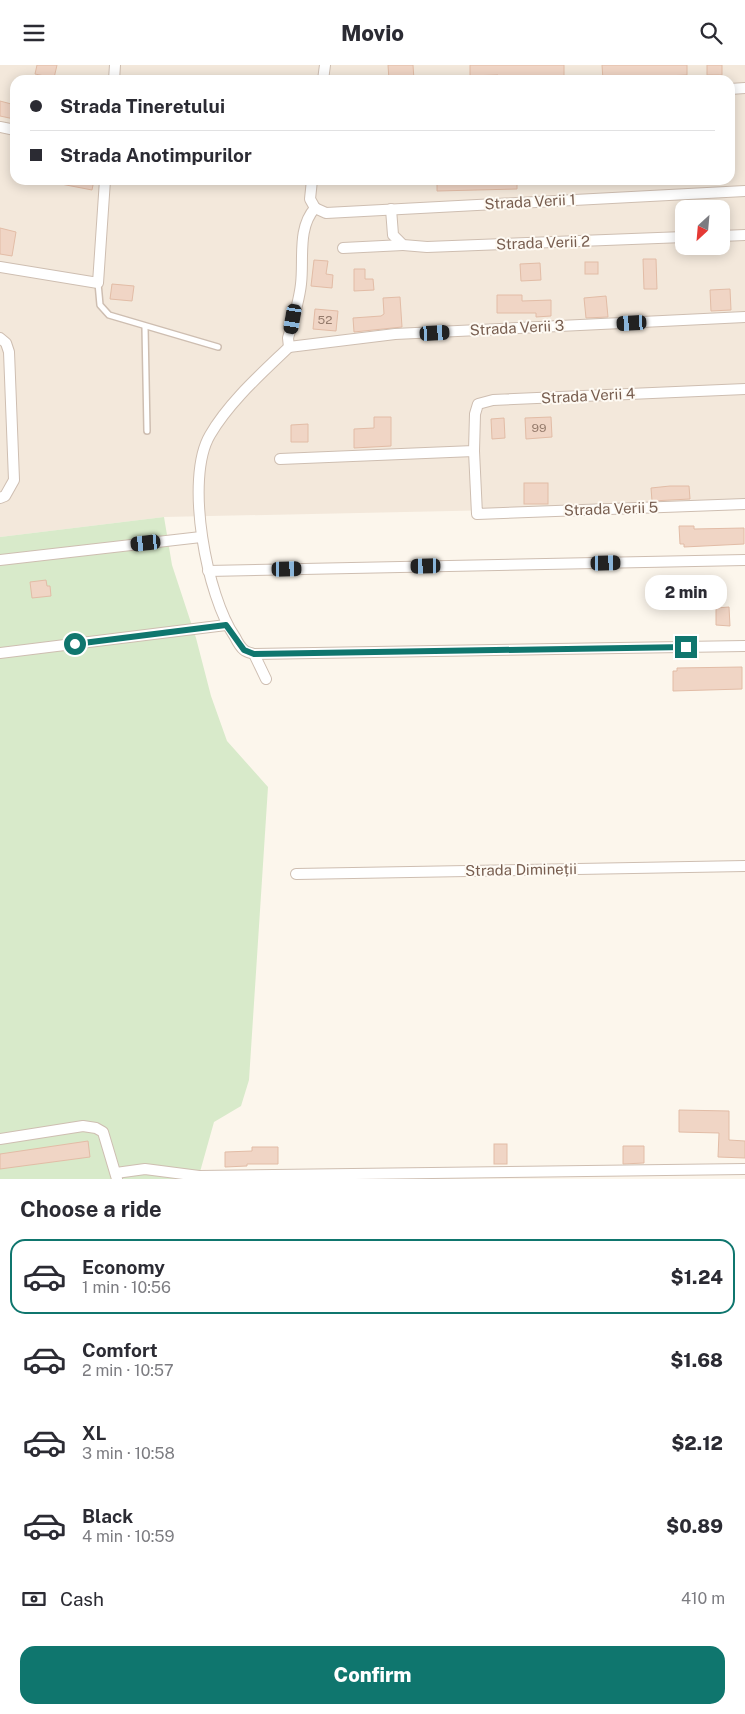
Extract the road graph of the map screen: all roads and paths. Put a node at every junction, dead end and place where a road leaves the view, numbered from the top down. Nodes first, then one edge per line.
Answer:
1 (105, 185) edge
2 (311, 185) edge
3 (745, 191) edge
4 (315, 208) junction
5 (391, 209) junction
6 (745, 235) edge
7 (730, 236) edge
8 (675, 237) edge
9 (403, 245) junction
10 (343, 248) dead end
11 (0, 267) edge
12 (98, 283) junction
13 (745, 317) edge
14 (145, 327) junction
15 (0, 338) edge
16 (218, 347) dead end
17 (289, 347) junction
18 (745, 389) edge
19 (147, 431) dead end
20 (474, 451) junction
21 (280, 459) dead end
22 (2, 497) edge
23 (745, 504) edge
24 (477, 514) joint
25 (201, 537) junction
26 (0, 560) edge
27 (745, 560) edge
28 (208, 571) junction
29 (226, 625) junction
30 (745, 646) edge
31 (0, 653) edge
32 (254, 654) junction
33 (266, 679) dead end
34 (745, 865) edge
35 (296, 874) dead end
36 (0, 1139) edge
37 (745, 1169) edge
38 (116, 1176) edge
39 (185, 1177) edge

1 - 12 street
2 - 4 street
3 - 5 street, Strada Verii 1
4 - 5 street, Strada Verii 1
4 - 17 street
5 - 9 street
6 - 7 street
8 - 9 street, Strada Verii 2
9 - 10 street, Strada Verii 2
11 - 12 street
12 - 14 lane
13 - 17 street, Strada Verii 3
14 - 16 lane
14 - 19 lane
15 - 22 street
17 - 25 street
18 - 20 street, Strada Verii 4
20 - 21 street
20 - 24 street, Strada Verii 4
23 - 24 street, Strada Verii 5
25 - 26 street
25 - 28 street
27 - 28 street
28 - 29 street
29 - 31 street
29 - 32 street
30 - 32 street
32 - 33 street
34 - 35 street, Strada Dimineții
36 - 38 street
37 - 39 street
38 - 39 street

